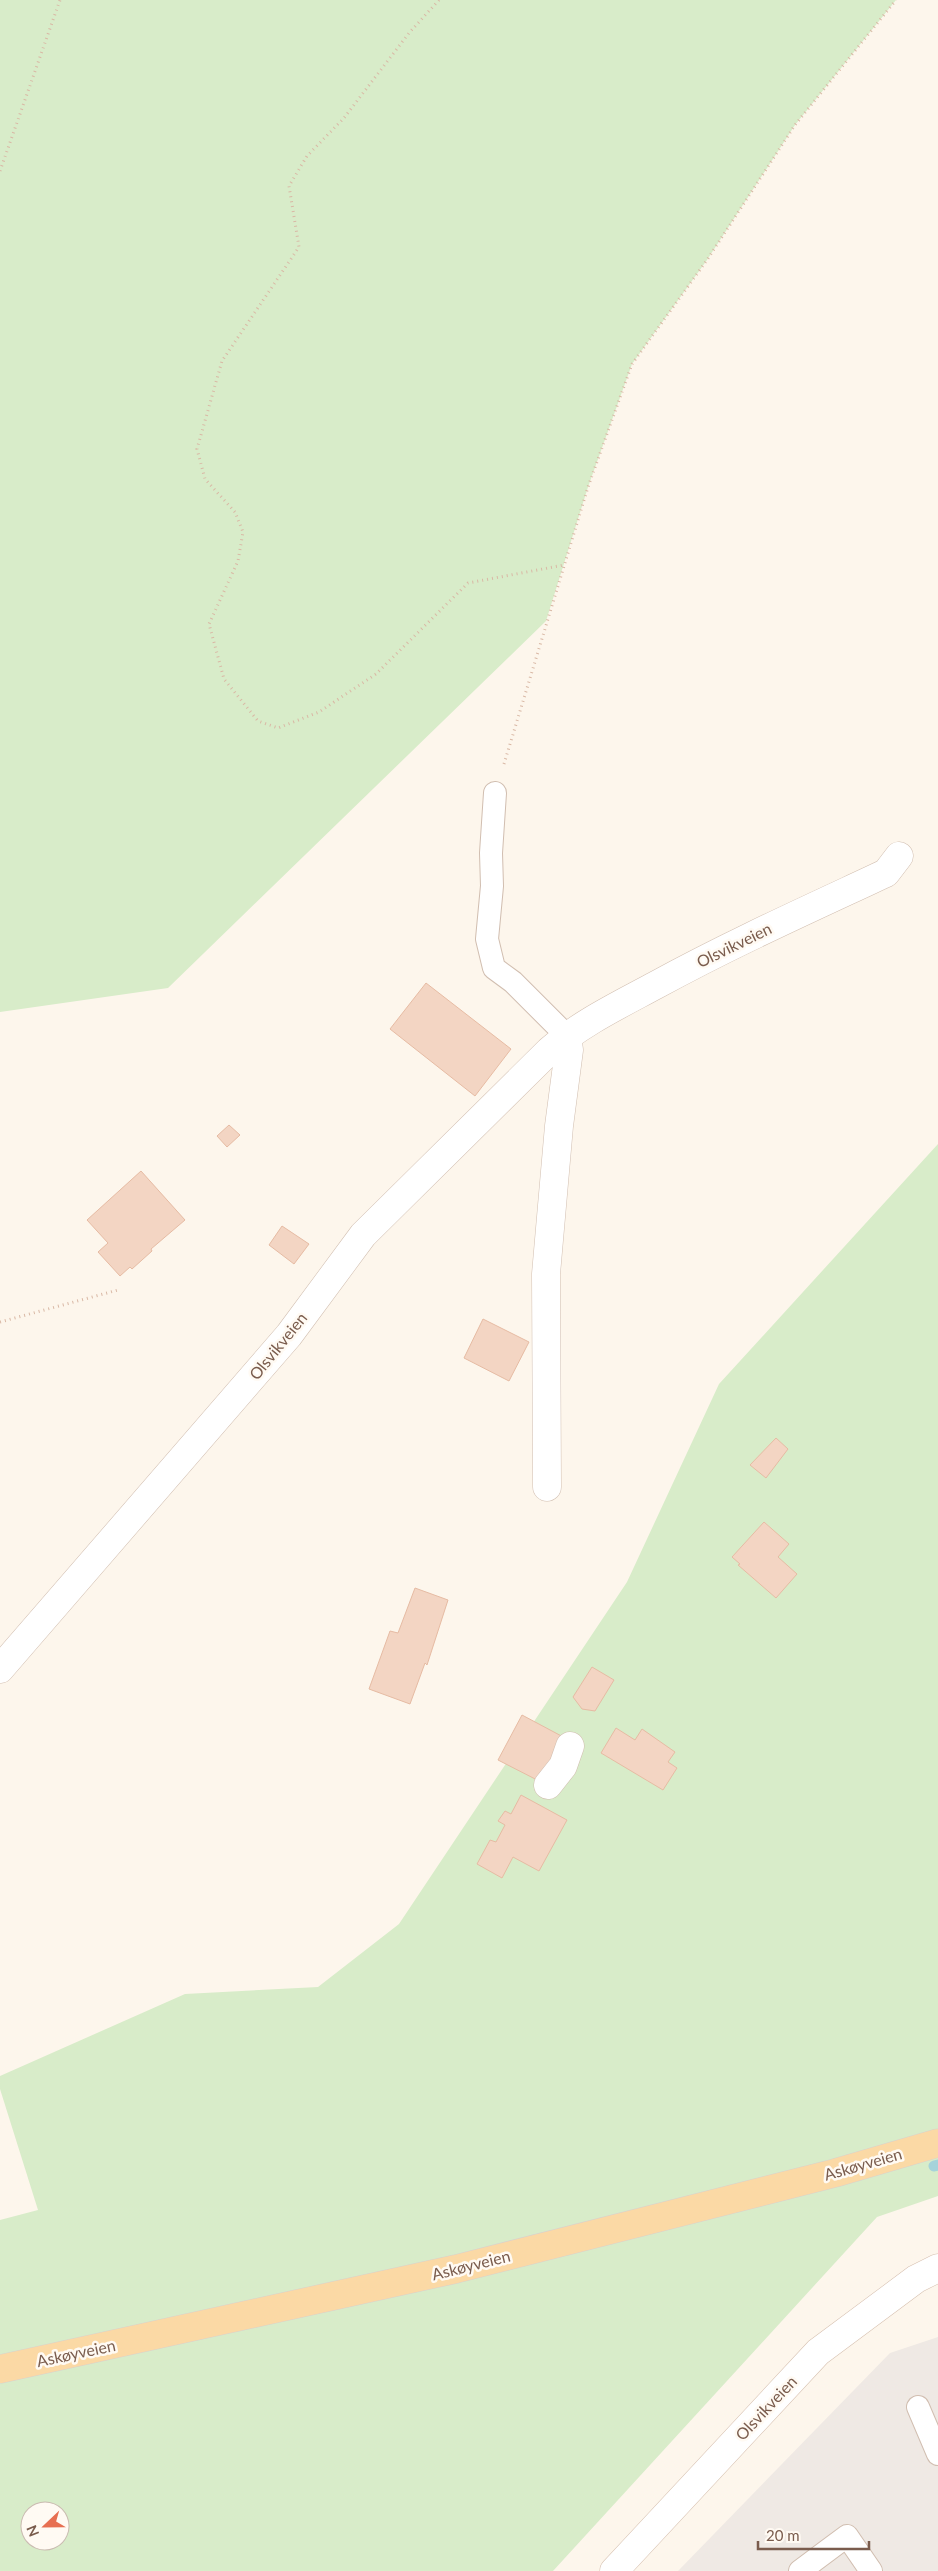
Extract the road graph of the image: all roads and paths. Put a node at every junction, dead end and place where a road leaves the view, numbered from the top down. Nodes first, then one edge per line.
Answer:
1 (60, 0) edge
2 (439, 0) edge
3 (896, 0) edge
4 (0, 171) edge
5 (564, 565) junction
6 (496, 793) joint
7 (899, 856) dead end
8 (567, 1036) junction
9 (118, 1290) dead end
10 (0, 1322) edge
11 (548, 1486) dead end
12 (0, 1669) edge
13 (570, 1746) dead end
14 (548, 1784) dead end
15 (938, 2143) edge
16 (938, 2268) edge
17 (0, 2369) edge
18 (918, 2407) dead end
19 (938, 2454) edge
20 (614, 2571) edge
21 (800, 2571) edge
22 (870, 2571) edge

1 - 4 path
2 - 5 path
3 - 5 path
5 - 6 path
6 - 8 lane
7 - 8 street, Olsvikveien
8 - 11 street
8 - 12 street, Olsvikveien
9 - 10 path
13 - 14 street
15 - 17 main road, Askøyveien
16 - 20 street, Olsvikveien
18 - 19 lane
21 - 22 lane

